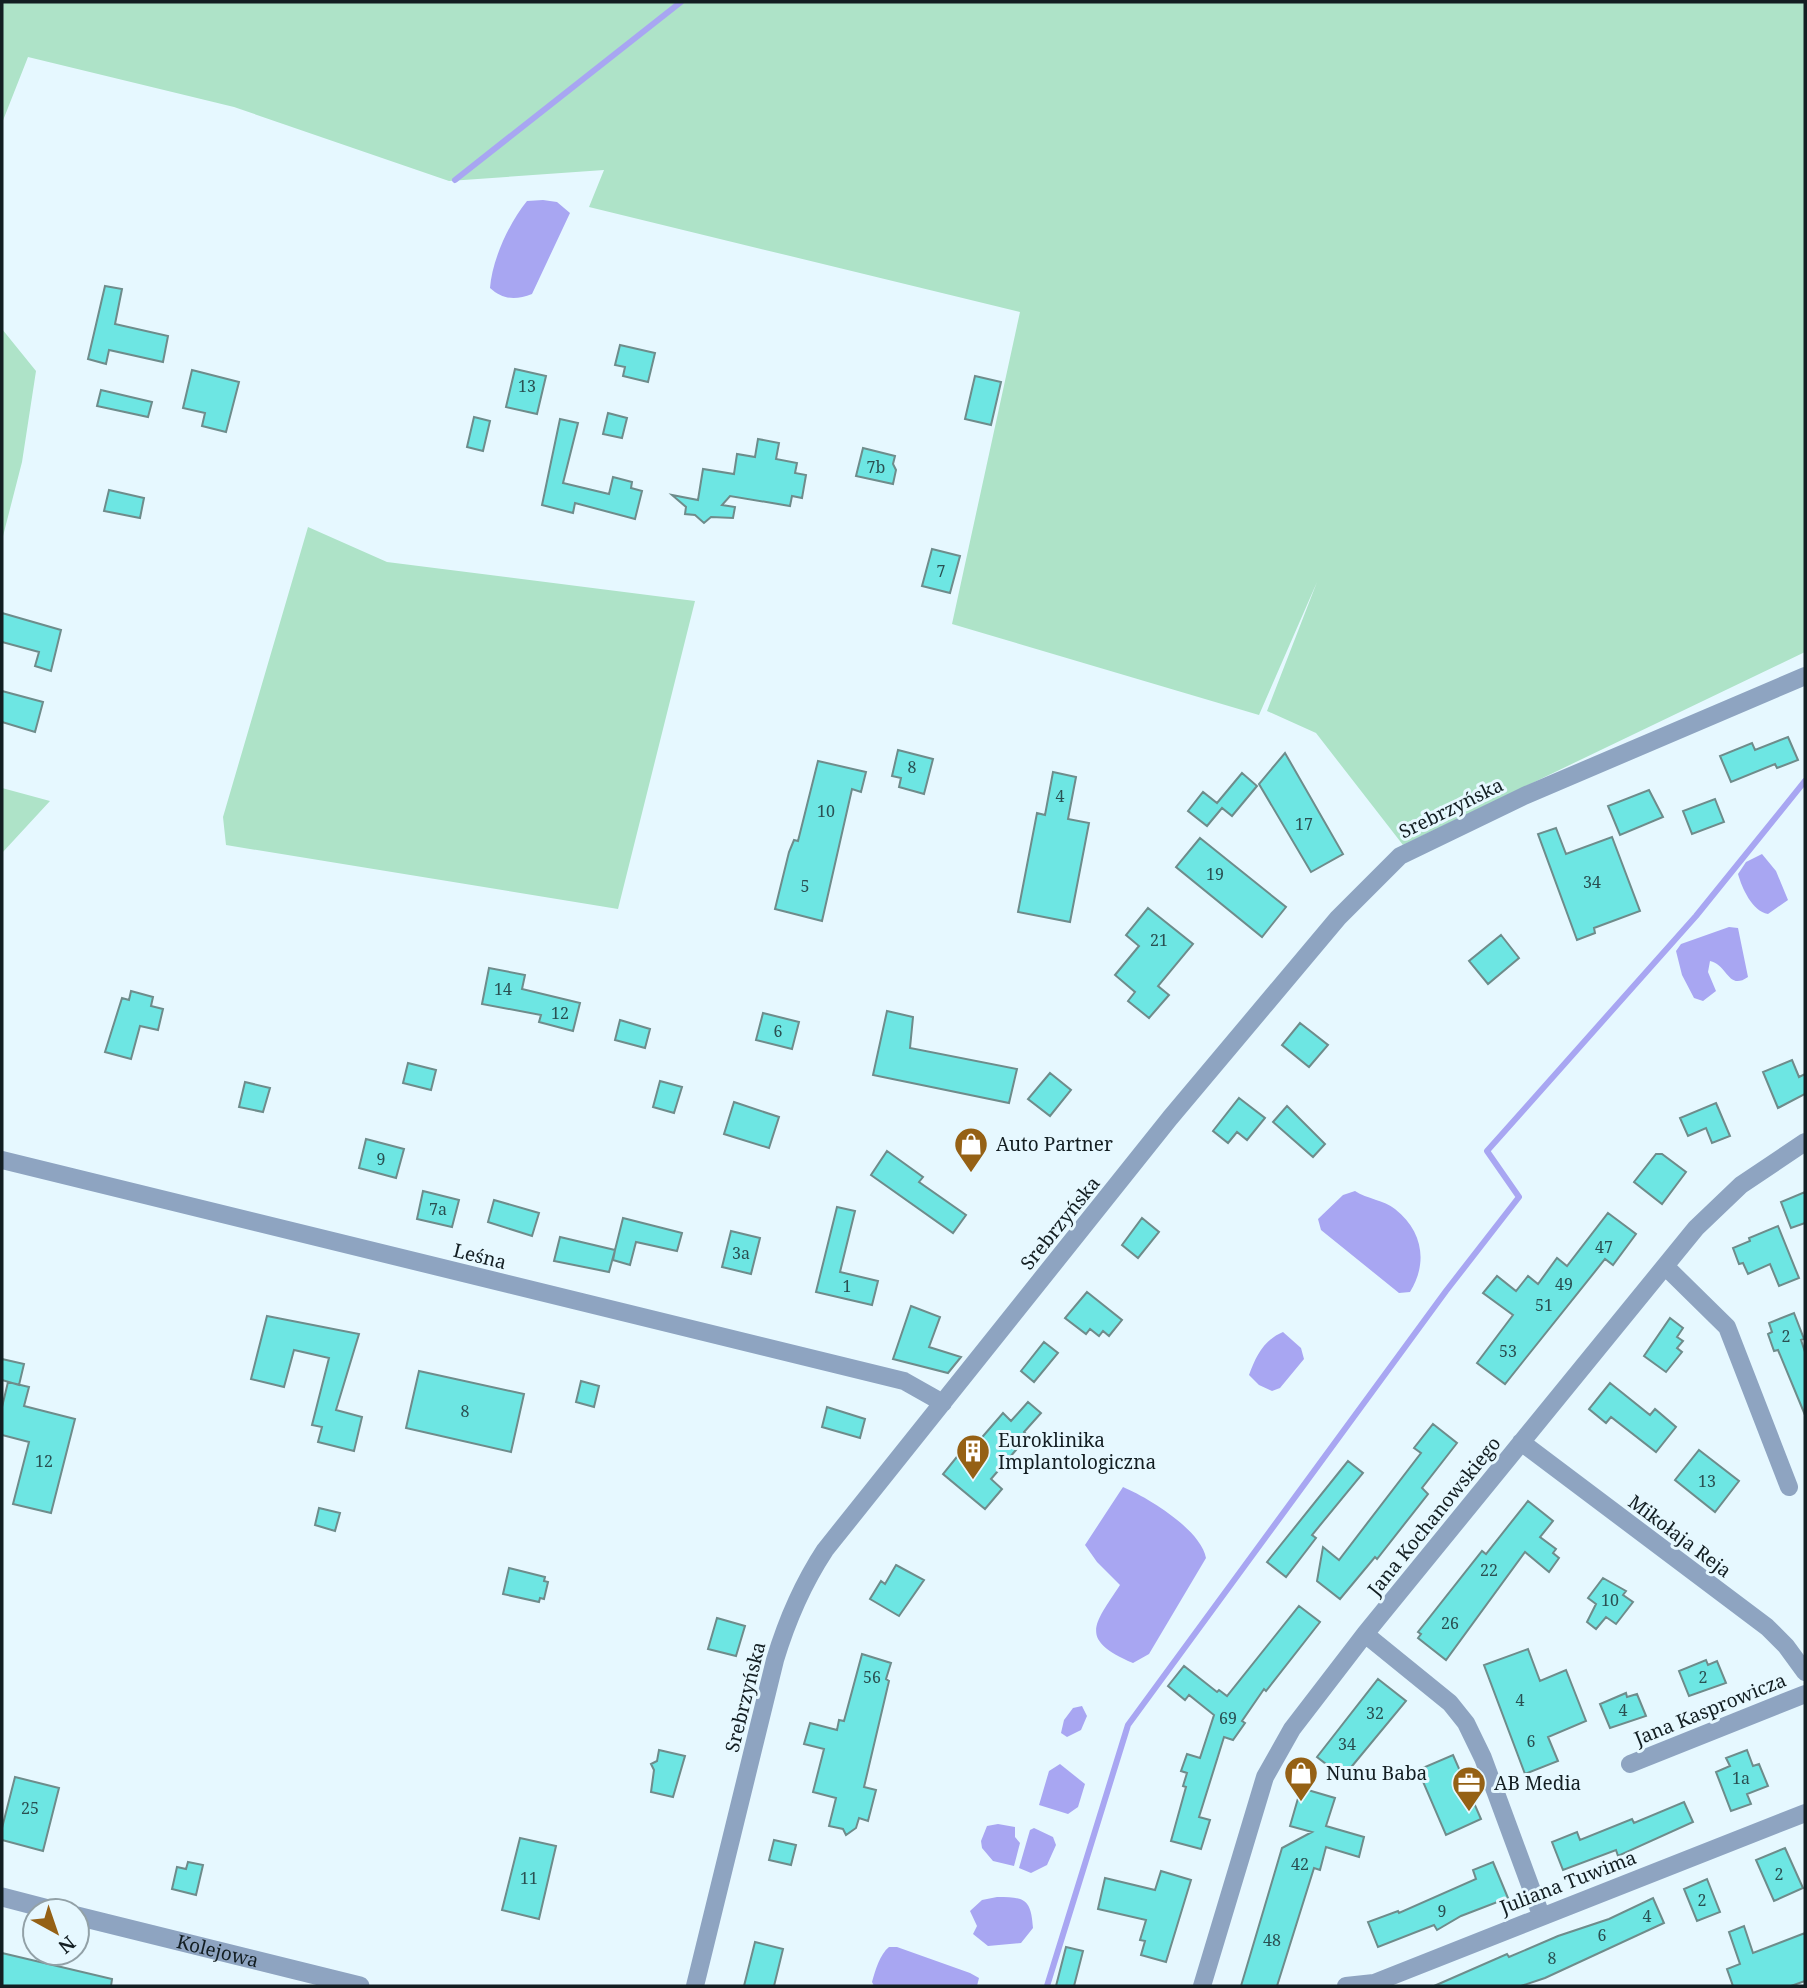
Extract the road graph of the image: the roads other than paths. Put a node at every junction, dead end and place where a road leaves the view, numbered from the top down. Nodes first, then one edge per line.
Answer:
1 (1805, 676) edge
2 (1805, 1142) edge
3 (2, 1160) edge
4 (1665, 1266) junction
5 (943, 1403) junction
6 (1521, 1442) junction
7 (1789, 1488) dead end
8 (1365, 1634) junction
9 (1805, 1672) edge
10 (1805, 1694) edge
11 (1630, 1764) dead end
12 (1805, 1813) edge
13 (2, 1897) edge
14 (21, 1902) edge
15 (1541, 1915) junction
16 (91, 1919) edge
17 (360, 1986) edge
18 (695, 1986) edge
19 (1202, 1986) edge
20 (1346, 1986) edge

1 - 5 street, Srebrzyńska
2 - 4 street, Jana Kochanowskiego
3 - 5 street, Leśna
4 - 6 street, Jana Kochanowskiego
4 - 7 street
5 - 18 street, Srebrzyńska
6 - 8 street, Jana Kochanowskiego
6 - 9 street, Mikołaja Reja
8 - 15 street
8 - 19 street, Jana Kochanowskiego
10 - 11 street, Jana Kasprowicza
12 - 15 street, Juliana Tuwima
13 - 14 street
15 - 20 street, Juliana Tuwima
16 - 17 street, Kolejowa

